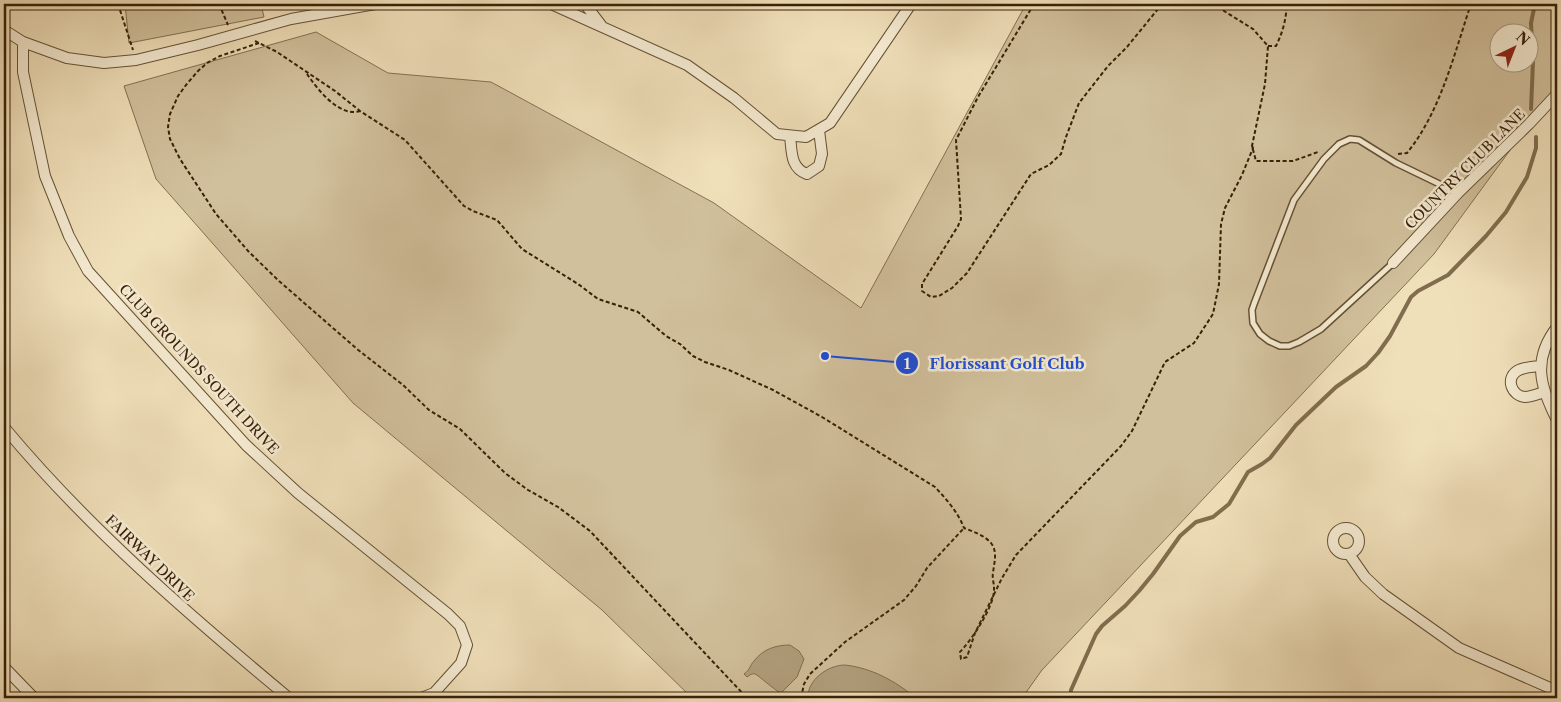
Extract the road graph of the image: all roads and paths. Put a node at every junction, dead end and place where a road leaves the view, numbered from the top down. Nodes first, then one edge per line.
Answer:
1 (118, 4) edge
2 (219, 4) edge
3 (375, 4) edge
4 (551, 4) edge
5 (585, 4) edge
6 (911, 4) edge
7 (1034, 4) edge
8 (1162, 4) edge
9 (1221, 4) edge
10 (1286, 4) edge
11 (1471, 4) edge
12 (602, 26) junction
13 (4, 30) edge
14 (231, 36) junction
15 (251, 39) dead end
16 (23, 42) junction
17 (259, 43) junction
18 (1268, 46) junction
19 (136, 60) junction
20 (306, 72) junction
21 (1557, 94) edge
22 (360, 111) junction
23 (819, 130) junction
24 (790, 136) junction
25 (1253, 148) junction
26 (1318, 152) dead end
27 (1386, 156) junction
28 (1458, 193) junction
29 (1393, 263) joint
30 (1557, 327) edge
31 (1540, 366) junction
32 (1544, 392) junction
33 (1557, 420) edge
34 (4, 427) edge
35 (964, 528) junction
36 (1349, 554) dead end
37 (990, 603) junction
38 (975, 633) junction
39 (4, 667) edge
40 (1557, 691) edge
41 (433, 696) edge
42 (34, 698) edge
43 (289, 698) edge
44 (421, 698) edge
45 (747, 698) edge
46 (801, 698) edge

1 - 19 path
2 - 14 path
3 - 14 street
4 - 12 street
5 - 12 street
6 - 23 street
7 - 8 path
9 - 18 path
10 - 18 path
11 - 27 path
12 - 24 street
13 - 16 street
14 - 19 street
15 - 17 path
16 - 19 street
16 - 41 street, CLUB GROUNDS SOUTH DRIVE
17 - 20 path
17 - 45 path
18 - 25 path
20 - 22 path
20 - 22 path
21 - 28 street, COUNTRY CLUB LANE
22 - 35 path
23 - 24 street
23 - 24 street
25 - 26 path
25 - 37 path
27 - 28 lane
27 - 29 lane
28 - 29 street, COUNTRY CLUB LANE
30 - 31 street
31 - 32 street
31 - 32 street
32 - 33 street
34 - 43 street, FAIRWAY DRIVE
35 - 37 path
35 - 46 path
36 - 40 street
37 - 38 path
38 - 38 path
39 - 42 street
41 - 44 street, CLUB GROUNDS SOUTH DRIVE

